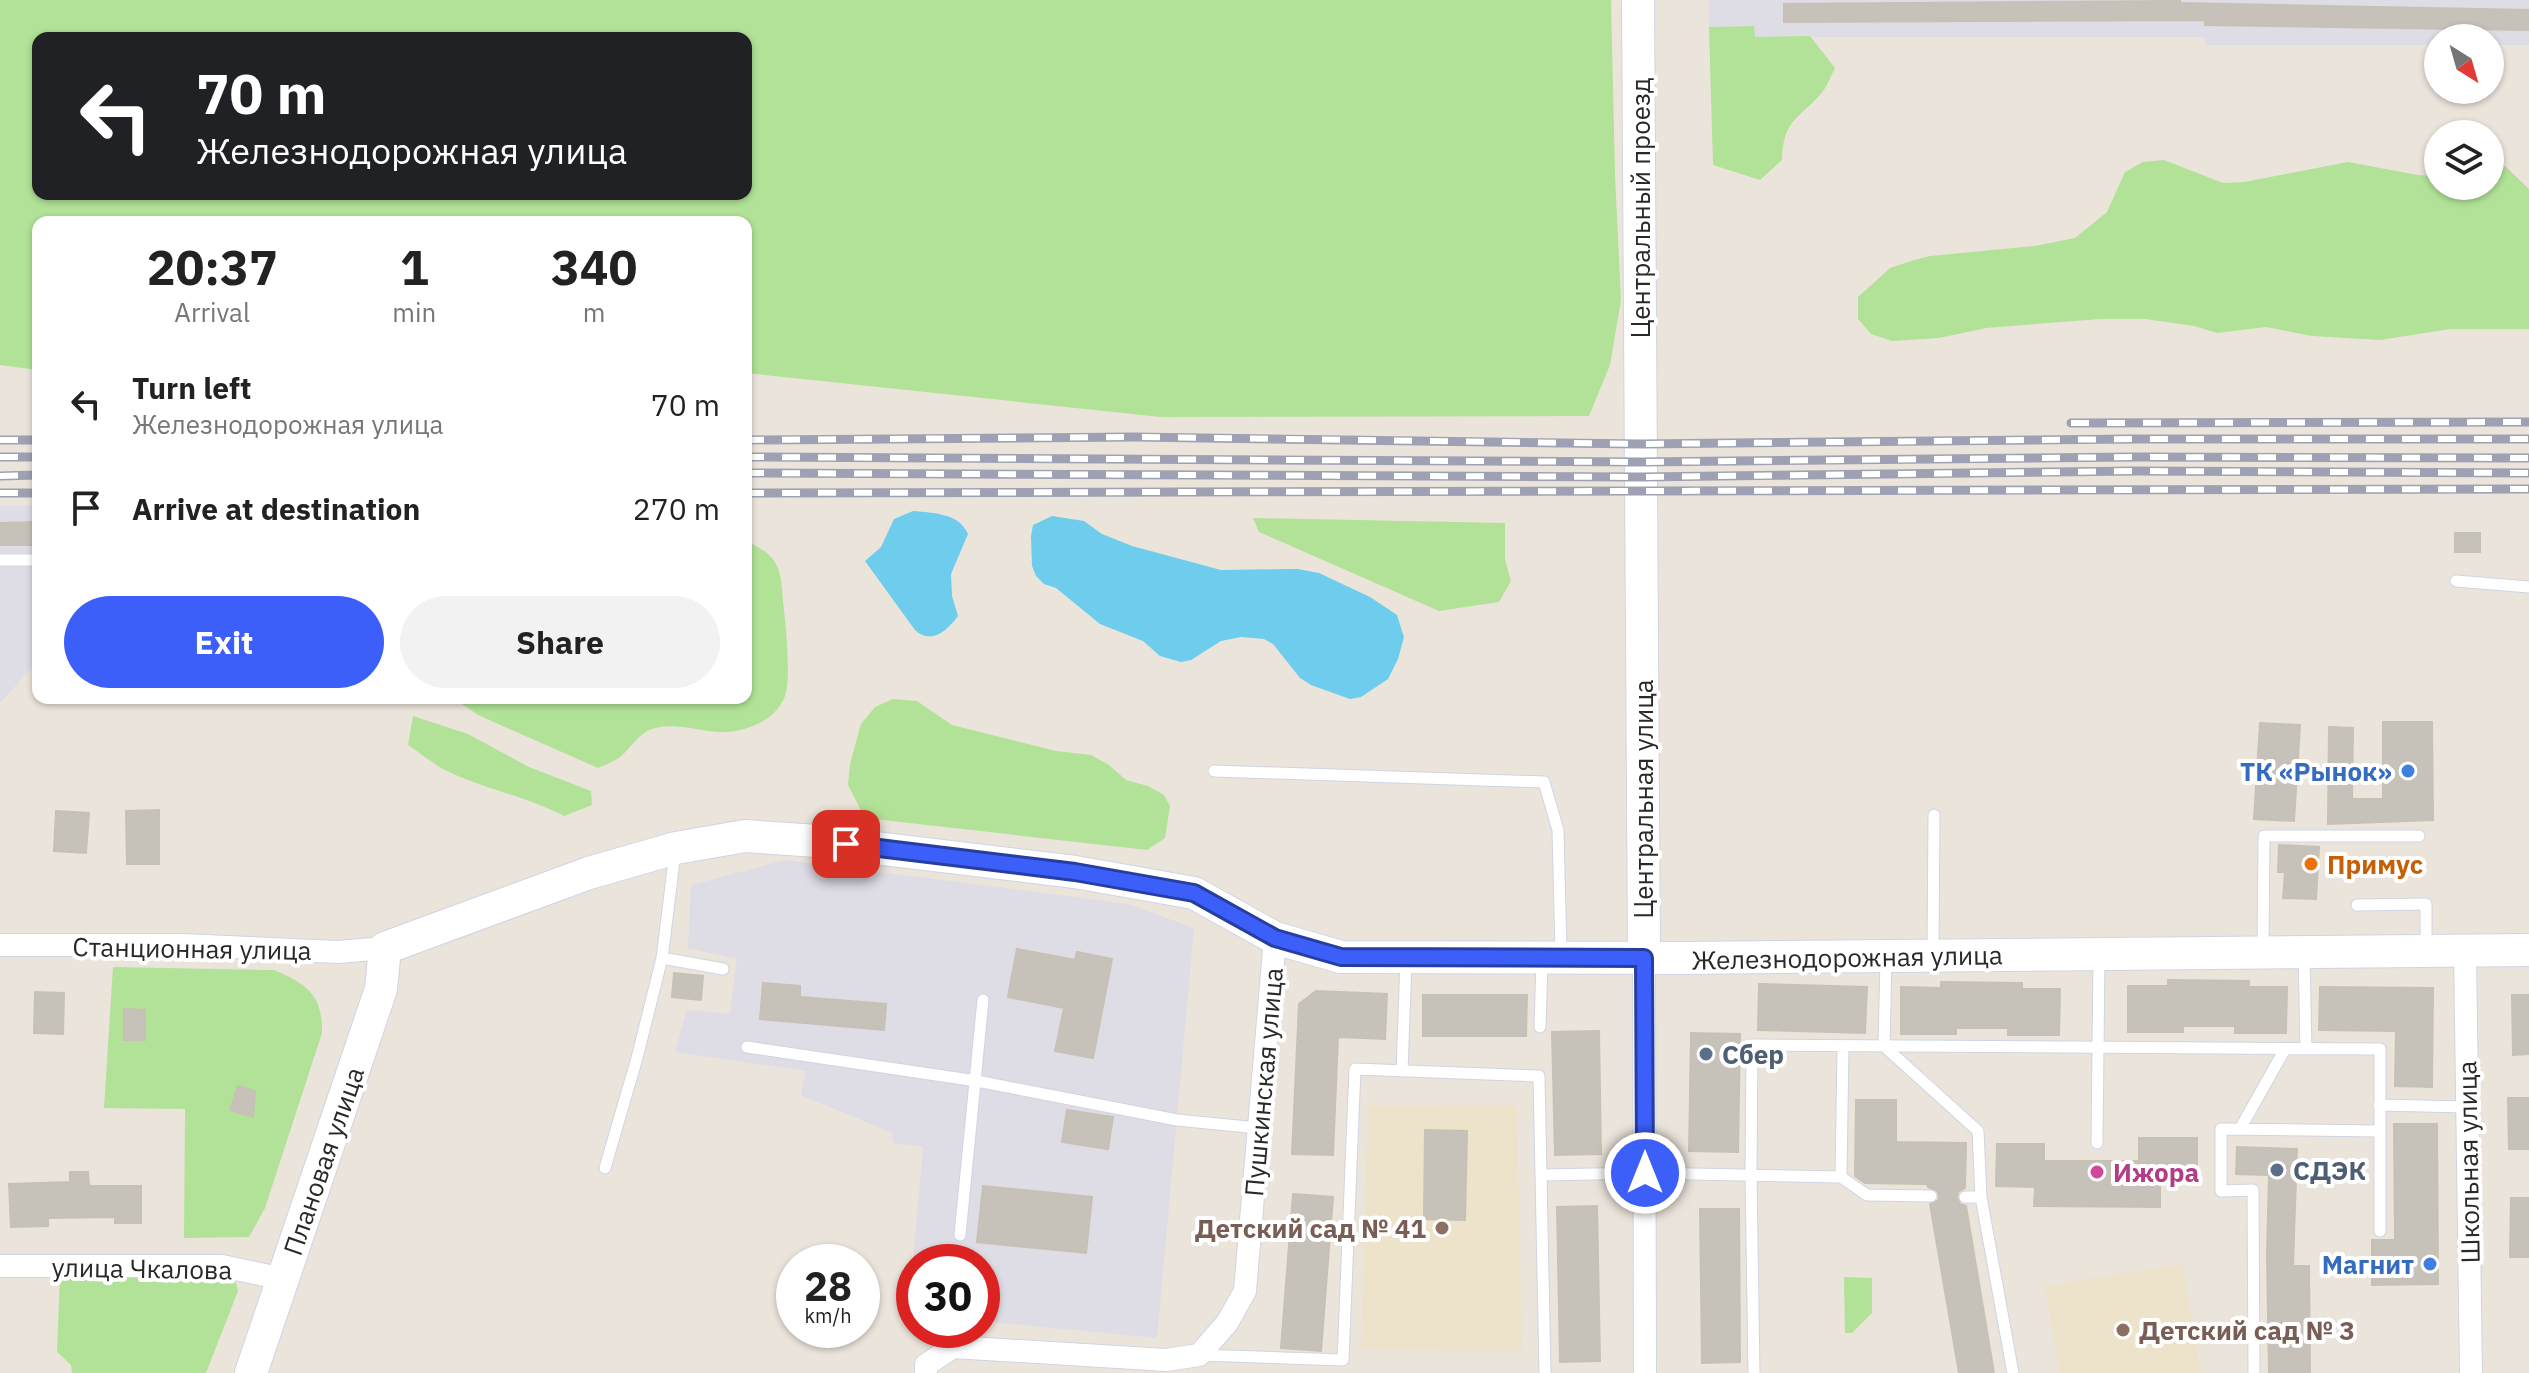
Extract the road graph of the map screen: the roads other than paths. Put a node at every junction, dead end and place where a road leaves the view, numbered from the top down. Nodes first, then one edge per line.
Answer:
1 (1638, 0) edge
2 (1641, 417) joint
3 (0, 560) edge
4 (32, 560) edge
5 (2456, 581) dead end
6 (2529, 587) edge
7 (1214, 771) dead end
8 (1934, 815) dead end
9 (2419, 836) dead end
10 (676, 848) junction
11 (2357, 905) dead end
12 (1275, 938) junction
13 (0, 945) edge
14 (385, 948) junction
15 (2529, 950) edge
16 (2426, 951) junction
17 (2465, 951) junction
18 (2304, 952) junction
19 (2263, 953) junction
20 (2099, 954) junction
21 (1886, 956) junction
22 (1933, 956) junction
23 (1406, 957) junction
24 (662, 958) junction
25 (1552, 958) junction
26 (1644, 958) junction
27 (723, 969) dead end
28 (983, 1000) dead end
29 (1540, 1027) dead end
30 (1843, 1046) junction
31 (1884, 1046) junction
32 (747, 1047) dead end
33 (2100, 1048) junction
34 (2285, 1049) junction
35 (2306, 1049) junction
36 (1402, 1071) junction
37 (977, 1081) junction
38 (2379, 1105) junction
39 (2467, 1107) junction
40 (1258, 1128) junction
41 (2240, 1129) junction
42 (2379, 1131) junction
43 (2097, 1143) dead end
44 (605, 1168) dead end
45 (1645, 1173) junction
46 (1751, 1174) junction
47 (1541, 1175) junction
48 (1841, 1177) junction
49 (1931, 1196) dead end
50 (1965, 1197) dead end
51 (1981, 1197) junction
52 (2380, 1231) dead end
53 (960, 1235) dead end
54 (0, 1266) edge
55 (283, 1279) junction
56 (1199, 1355) junction
57 (1343, 1360) junction
58 (251, 1373) edge
59 (926, 1373) edge
60 (1343, 1373) edge
61 (1545, 1373) edge
62 (1645, 1373) edge
63 (1754, 1373) edge
64 (2013, 1373) edge
65 (2254, 1373) edge
66 (2471, 1373) edge

1 - 2 street, Центральный проезд
2 - 26 street, Центральная улица
3 - 4 lane
5 - 6 lane
7 - 25 lane
8 - 22 lane
9 - 19 lane
10 - 12 street, Железнодорожная улица
10 - 14 street, Железнодорожная улица
10 - 24 lane
11 - 16 lane
12 - 23 street, Железнодорожная улица
12 - 40 street, Пушкинская улица
13 - 14 street, Станционная улица
14 - 55 street, Плановая улица
15 - 17 street, Железнодорожная улица
16 - 17 street, Железнодорожная улица
16 - 18 street, Железнодорожная улица
17 - 39 street, Школьная улица
18 - 19 street, Железнодорожная улица
18 - 35 lane
19 - 20 street, Железнодорожная улица
20 - 22 street, Железнодорожная улица
20 - 33 lane
21 - 22 street, Железнодорожная улица
21 - 26 street, Железнодорожная улица
21 - 31 lane
23 - 25 street, Железнодорожная улица
23 - 36 lane
24 - 27 lane
24 - 44 lane
25 - 26 street, Железнодорожная улица
25 - 29 lane
26 - 45 street, Центральная улица
28 - 37 lane
30 - 31 lane
30 - 46 lane
30 - 48 lane
31 - 33 lane
31 - 51 lane
32 - 37 lane
33 - 34 lane
33 - 43 lane
34 - 35 lane
34 - 41 lane
35 - 38 lane
36 - 47 lane
36 - 57 lane
37 - 40 lane
37 - 53 lane
38 - 39 lane
38 - 42 lane
39 - 66 street, Школьная улица
40 - 56 street, Пушкинская улица
41 - 42 lane
41 - 65 lane
42 - 52 lane
45 - 46 lane
45 - 47 lane
45 - 62 street, Центральная улица
46 - 48 lane
46 - 63 lane
47 - 61 lane
48 - 49 lane
50 - 51 lane
51 - 64 lane
54 - 55 street, улица Чкалова
55 - 58 street, Плановая улица
56 - 57 lane
56 - 59 street
57 - 60 lane

